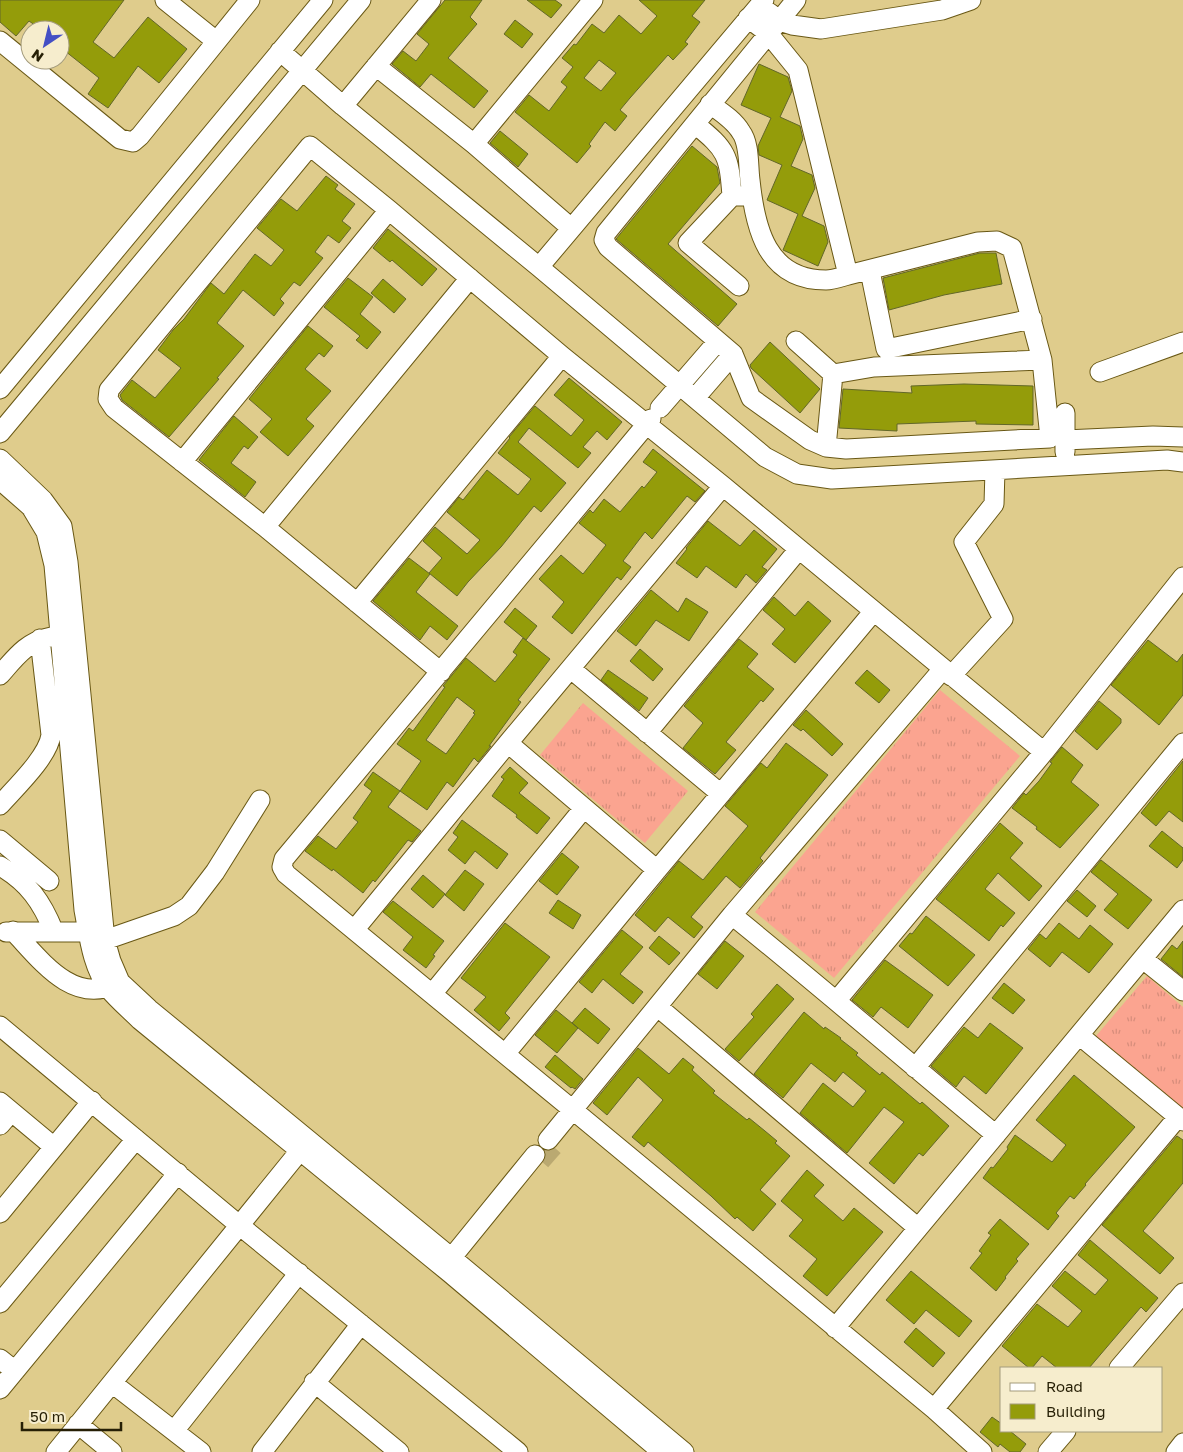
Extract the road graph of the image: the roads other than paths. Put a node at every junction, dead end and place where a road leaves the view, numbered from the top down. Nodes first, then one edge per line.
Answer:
1 (165, 0) edge
2 (250, 0) edge
3 (323, 0) edge
4 (361, 0) edge
5 (431, 0) edge
6 (593, 0) edge
7 (796, 0) edge
8 (971, 0) edge
9 (757, 8) edge
10 (773, 27) junction
11 (0, 40) edge
12 (216, 42) junction
13 (280, 51) junction
14 (376, 66) junction
15 (303, 70) junction
16 (710, 104) junction
17 (343, 106) junction
18 (694, 124) junction
19 (474, 144) junction
20 (732, 196) junction
21 (751, 197) junction
22 (389, 210) junction
23 (571, 228) junction
24 (539, 267) junction
25 (870, 270) junction
26 (848, 275) junction
27 (470, 278) junction
28 (739, 286) dead end
29 (1032, 319) junction
30 (718, 341) junction
31 (796, 341) dead end
32 (1183, 342) edge
33 (733, 354) junction
34 (562, 356) junction
35 (1042, 360) junction
36 (1100, 372) dead end
37 (833, 374) junction
38 (680, 385) junction
39 (0, 389) edge
40 (695, 398) junction
41 (1065, 413) dead end
42 (653, 418) junction
43 (0, 433) edge
44 (1183, 436) edge
45 (1065, 440) junction
46 (826, 446) junction
47 (0, 459) edge
48 (182, 462) junction
49 (1183, 462) edge
50 (1066, 466) junction
51 (995, 470) junction
52 (723, 486) junction
53 (3, 487) edge
54 (265, 527) junction
55 (799, 549) junction
56 (1183, 577) edge
57 (356, 603) junction
58 (874, 611) junction
59 (60, 635) junction
60 (40, 638) junction
61 (571, 669) junction
62 (440, 672) junction
63 (947, 672) junction
64 (0, 675) edge
65 (648, 733) junction
66 (508, 743) junction
67 (1183, 743) edge
68 (1044, 752) junction
69 (721, 794) junction
70 (260, 800) dead end
71 (0, 805) edge
72 (584, 808) junction
73 (0, 840) edge
74 (0, 866) edge
75 (657, 870) junction
76 (49, 881) dead end
77 (1183, 910) edge
78 (732, 915) junction
79 (355, 929) junction
80 (6, 932) edge
81 (54, 932) junction
82 (88, 932) junction
83 (105, 940) junction
84 (1143, 958) junction
85 (114, 985) junction
86 (1183, 992) edge
87 (432, 994) junction
88 (837, 1000) junction
89 (658, 1007) junction
90 (0, 1026) edge
91 (1079, 1035) junction
92 (505, 1054) junction
93 (915, 1068) junction
94 (92, 1101) junction
95 (577, 1112) junction
96 (4, 1113) edge
97 (1180, 1119) edge
98 (996, 1135) junction
99 (136, 1139) junction
100 (551, 1142) tunnel mouth
101 (303, 1146) junction
102 (54, 1147) junction
103 (538, 1158) tunnel mouth
104 (178, 1173) junction
105 (0, 1213) edge
106 (239, 1225) junction
107 (918, 1228) junction
108 (451, 1265) junction
109 (299, 1273) junction
110 (1183, 1293) edge
111 (0, 1303) edge
112 (361, 1324) junction
113 (835, 1328) junction
114 (0, 1359) edge
115 (1120, 1367) edge
116 (15, 1371) junction
117 (112, 1382) junction
118 (314, 1382) junction
119 (0, 1389) edge
120 (934, 1409) junction
121 (78, 1424) junction
122 (174, 1432) junction
123 (1065, 1432) edge
124 (646, 1440) edge
125 (1183, 1444) edge
126 (56, 1452) edge
127 (112, 1452) edge
128 (201, 1452) edge
129 (262, 1452) edge
130 (399, 1452) edge
131 (518, 1452) edge
132 (662, 1452) edge
133 (684, 1452) edge
134 (982, 1452) edge
135 (1048, 1452) edge
136 (1176, 1452) edge

1 - 12 street
2 - 12 street
3 - 13 street
4 - 15 street
5 - 14 street
6 - 19 street
7 - 10 street
8 - 10 street
9 - 10 street
9 - 23 street
10 - 16 street
10 - 26 street
11 - 12 street
13 - 15 street
13 - 39 street
14 - 17 street
14 - 19 street
15 - 17 street
15 - 43 street
16 - 18 street
16 - 21 street
17 - 24 street
18 - 20 street
18 - 30 street
19 - 23 street
20 - 21 street
20 - 28 street
21 - 26 street
22 - 27 street
22 - 48 street
22 - 48 street
23 - 24 street
24 - 38 street
25 - 26 street
25 - 29 street
25 - 29 street
27 - 34 street
27 - 54 street
29 - 35 street
30 - 33 street
30 - 38 street
31 - 37 street
32 - 36 street
33 - 40 street
33 - 46 street
34 - 42 street
34 - 57 street
35 - 37 street
35 - 46 street
37 - 46 street
38 - 40 street
38 - 42 street
40 - 51 street
41 - 45 street
42 - 52 street
42 - 62 street
44 - 45 street
45 - 50 street
47 - 83 street
48 - 54 street
49 - 50 street
50 - 51 street
51 - 63 street
52 - 55 street
52 - 61 street
53 - 59 street
54 - 57 street
55 - 58 street
55 - 65 street
56 - 68 street
57 - 62 street
58 - 63 street
58 - 69 street
59 - 60 street
59 - 82 street
60 - 64 street
60 - 71 street
61 - 65 street
61 - 66 street
62 - 79 street
63 - 68 street
63 - 78 street
65 - 69 street
66 - 72 street
66 - 79 street
67 - 93 street
68 - 88 street
69 - 75 street
70 - 83 street
72 - 75 street
72 - 87 street
73 - 76 street
74 - 81 street
75 - 92 street
77 - 84 street
78 - 88 street
78 - 89 street
79 - 87 street
80 - 81 street
80 - 85 street
81 - 82 street
82 - 85 street
83 - 85 street
84 - 86 street
84 - 91 street
85 - 101 street
87 - 92 street
88 - 93 street
89 - 95 street
89 - 107 street
90 - 94 street
91 - 97 street
91 - 98 street
92 - 95 street
93 - 98 street
94 - 99 street
94 - 102 street
95 - 100 street
95 - 113 street
96 - 102 street
97 - 120 street
98 - 107 street
99 - 104 street
99 - 111 street
101 - 106 street
101 - 108 street
102 - 105 street
103 - 108 street
104 - 106 street
104 - 116 street
106 - 109 street
106 - 117 street
107 - 113 street
108 - 124 street
109 - 112 street
109 - 122 street
110 - 115 street
112 - 118 street
112 - 131 street
113 - 120 street
114 - 116 street
116 - 119 street
117 - 121 street
117 - 122 street
118 - 129 street
118 - 130 street
120 - 134 street
121 - 126 street
121 - 127 street
122 - 128 street
123 - 135 street
124 - 132 street
124 - 133 street
125 - 136 street

